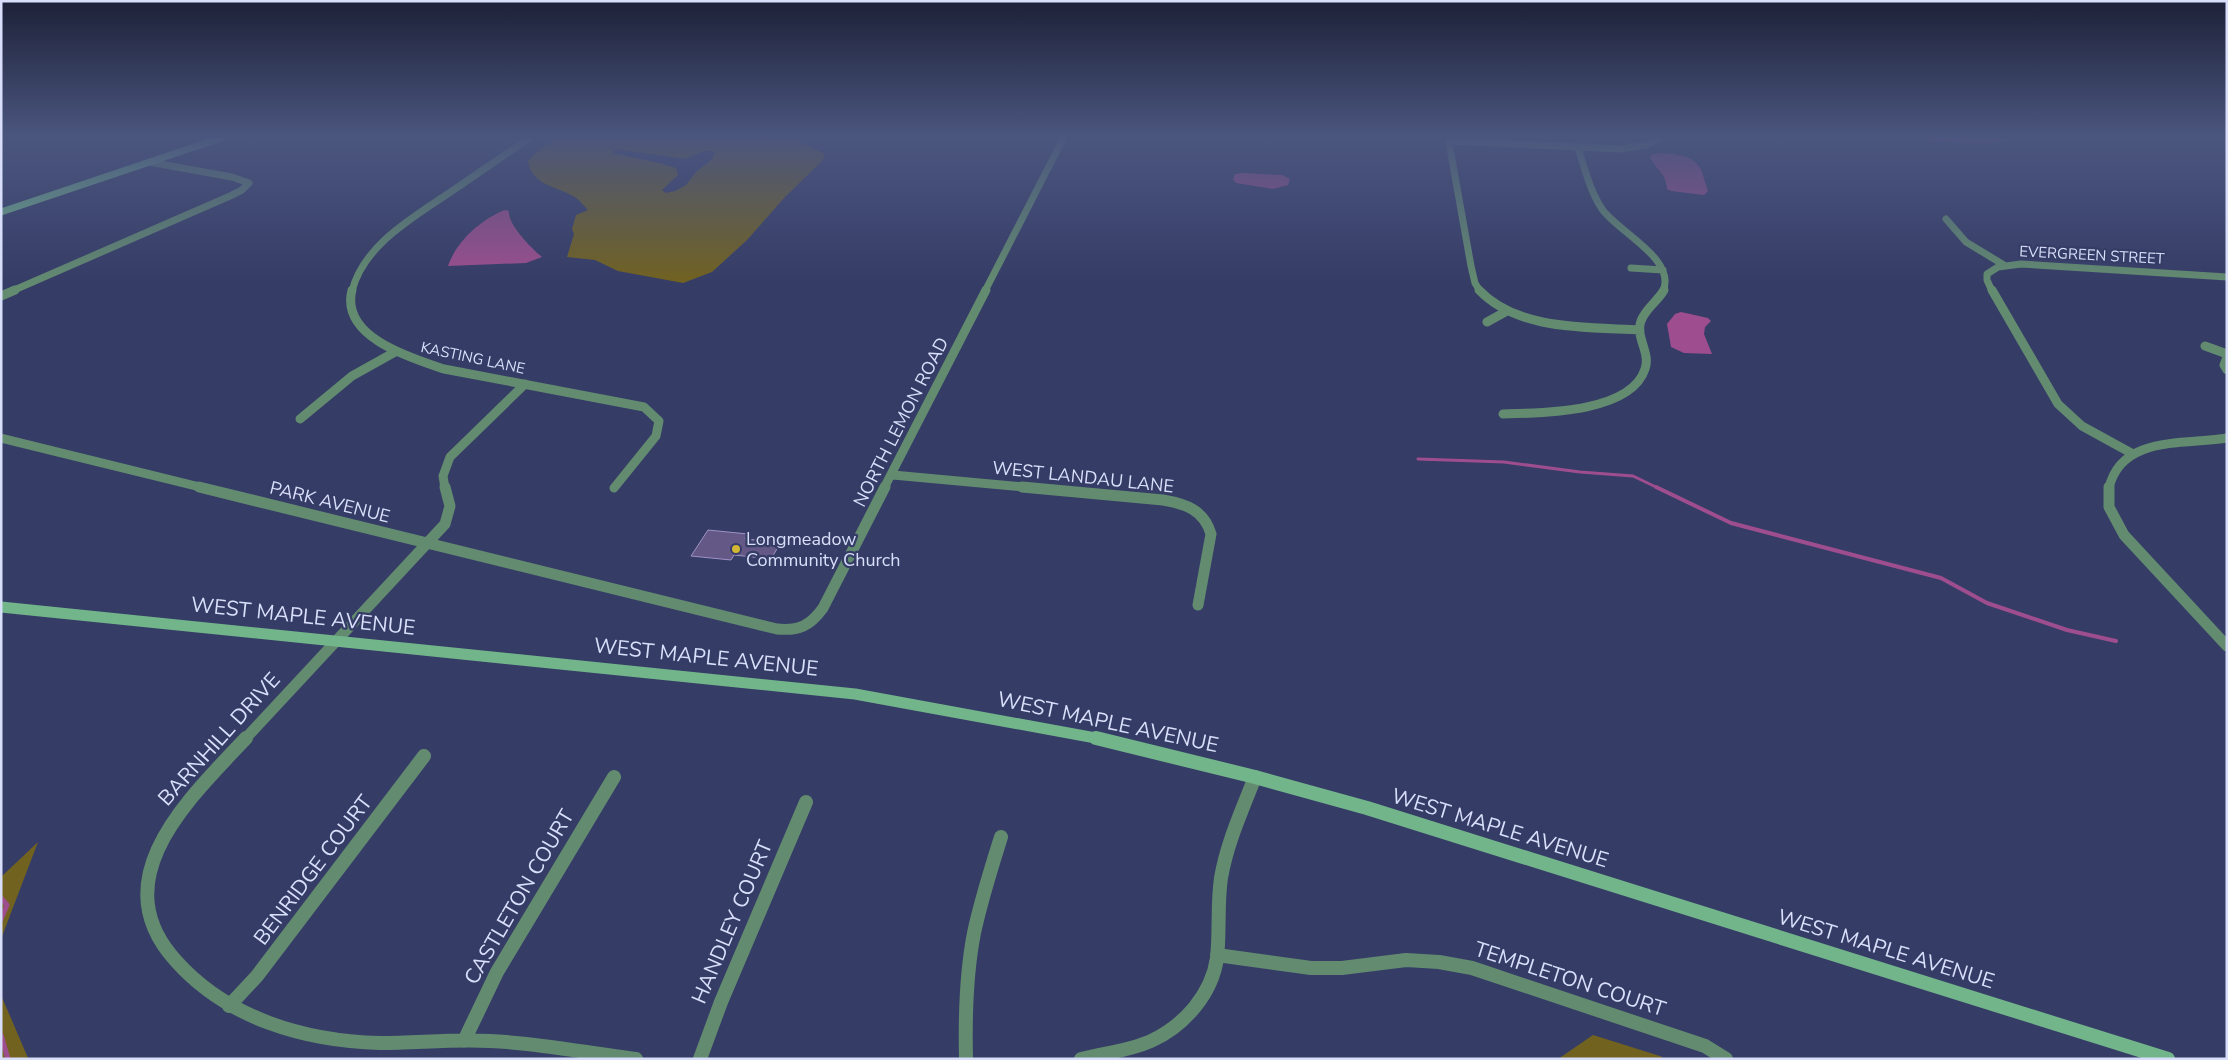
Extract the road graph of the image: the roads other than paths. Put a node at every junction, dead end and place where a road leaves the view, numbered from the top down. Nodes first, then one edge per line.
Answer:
1 (77, 186) edge
2 (246, 186) edge
3 (458, 186) edge
4 (1039, 186) edge
5 (1458, 186) edge
6 (1591, 186) edge
7 (1, 212) edge
8 (1946, 220) dead end
9 (2004, 265) junction
10 (1631, 268) dead end
11 (1663, 270) junction
12 (2227, 277) edge
13 (1, 296) edge
14 (1507, 311) junction
15 (1487, 322) dead end
16 (1640, 330) junction
17 (2205, 346) dead end
18 (395, 352) junction
19 (2227, 355) edge
20 (2227, 370) edge
21 (525, 384) junction
22 (1503, 414) dead end
23 (300, 419) dead end
24 (1, 438) edge
25 (2227, 438) edge
26 (2133, 454) junction
27 (893, 475) junction
28 (614, 488) dead end
29 (427, 544) junction
30 (650, 598) joint
31 (1198, 605) dead end
32 (1, 607) edge
33 (338, 640) junction
34 (2227, 646) edge
35 (424, 756) dead end
36 (614, 777) dead end
37 (1254, 777) junction
38 (806, 802) dead end
39 (1001, 837) dead end
40 (1217, 955) junction
41 (229, 1006) junction
42 (464, 1041) junction
43 (636, 1059) edge
44 (700, 1059) edge
45 (966, 1059) edge
46 (1081, 1059) edge
47 (1726, 1059) edge
48 (2168, 1059) edge

1 - 7 main road
2 - 13 street
3 - 18 street, KASTING LANE
4 - 27 street, NORTH LEMON ROAD
5 - 14 street
6 - 11 street
8 - 9 street
9 - 12 street, EVERGREEN STREET
9 - 26 street, EVERGREEN STREET
10 - 11 street
11 - 16 street
14 - 15 street
14 - 16 street
16 - 22 street
17 - 19 street
18 - 21 street, KASTING LANE
18 - 23 street
19 - 20 street
21 - 28 street, KASTING LANE
21 - 29 street, BARNHILL DRIVE
24 - 29 street, PARK AVENUE
25 - 26 street
26 - 34 street
27 - 30 street, NORTH LEMON ROAD
27 - 31 street, WEST LANDAU LANE
29 - 30 street, PARK AVENUE
29 - 33 street, BARNHILL DRIVE
32 - 33 main road, WEST MAPLE AVENUE
33 - 37 main road, WEST MAPLE AVENUE
33 - 41 street, BARNHILL DRIVE
35 - 41 street, BENRIDGE COURT
36 - 42 street, CASTLETON COURT
37 - 40 street
37 - 48 main road, WEST MAPLE AVENUE
38 - 44 street, HANDLEY COURT
39 - 45 street
40 - 46 street
40 - 47 street, TEMPLETON COURT
41 - 42 street, BARNHILL DRIVE
42 - 43 street, BARNHILL DRIVE

